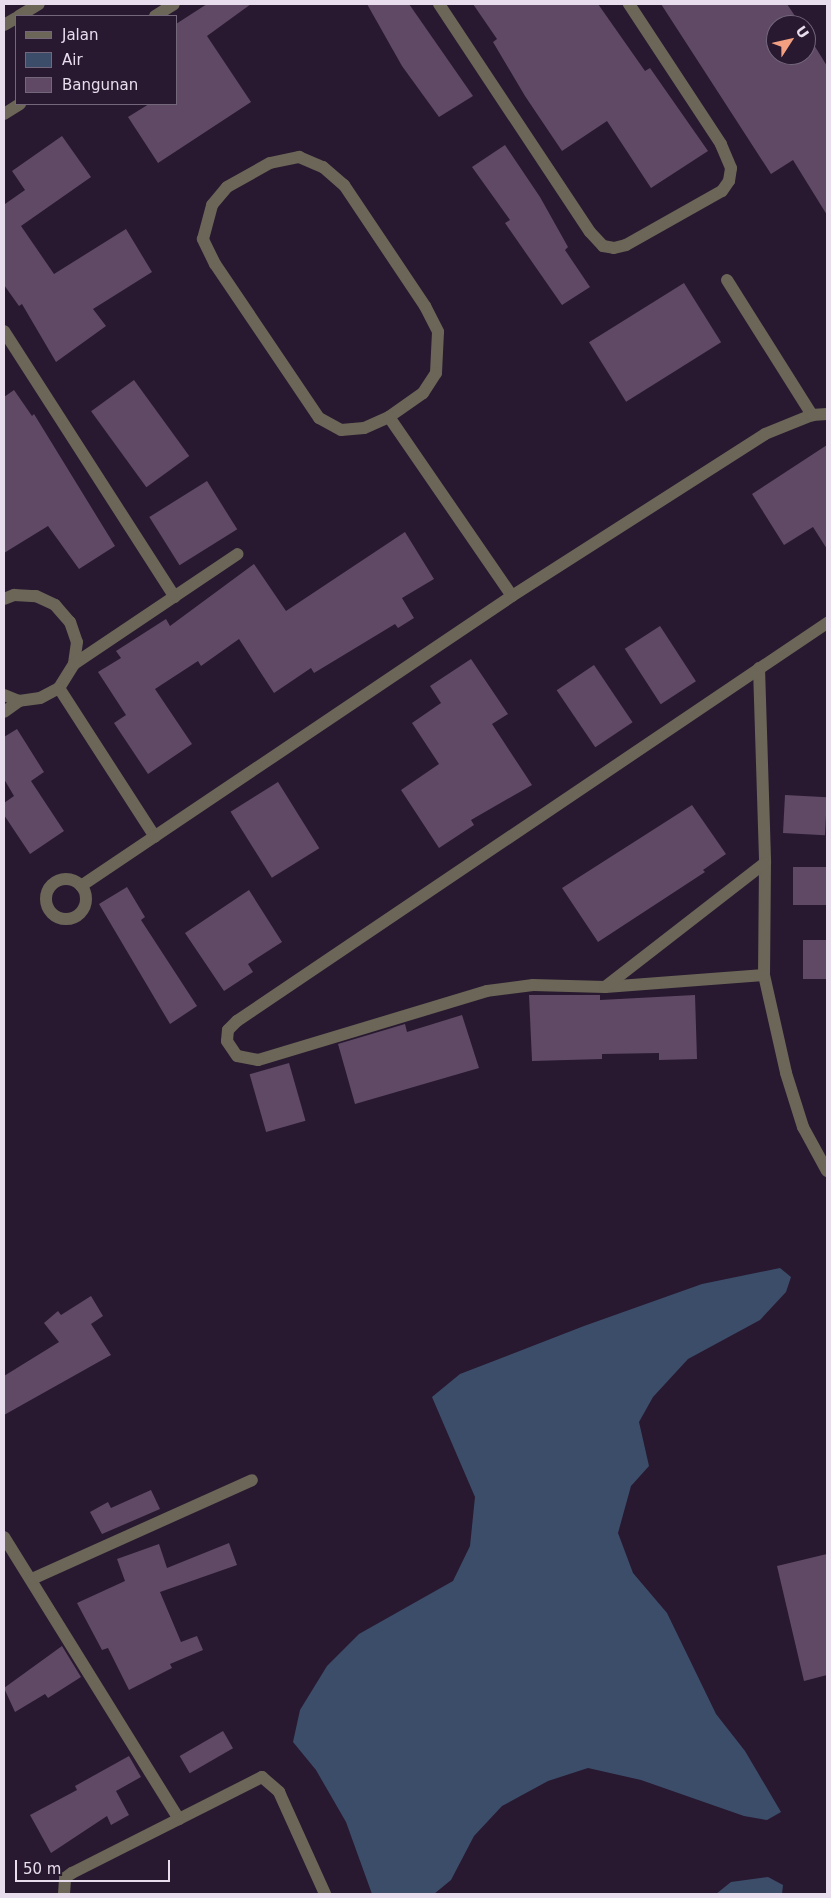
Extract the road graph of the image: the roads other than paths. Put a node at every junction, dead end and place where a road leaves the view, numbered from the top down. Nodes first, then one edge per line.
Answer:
1 (39, 4) edge
2 (174, 4) edge
3 (439, 4) edge
4 (628, 4) edge
5 (20, 15) edge
6 (157, 15) edge
7 (15, 18) edge
8 (4, 25) edge
9 (18, 105) edge
10 (4, 114) edge
11 (727, 280) dead end
12 (4, 331) edge
13 (827, 414) edge
14 (812, 415) junction
15 (389, 417) junction
16 (238, 554) dead end
17 (512, 596) junction
18 (175, 597) junction
19 (4, 599) edge
20 (827, 623) edge
21 (74, 664) junction
22 (759, 668) junction
23 (59, 688) junction
24 (4, 696) edge
25 (19, 701) junction
26 (4, 712) edge
27 (155, 837) junction
28 (765, 863) junction
29 (81, 886) dead end
30 (764, 976) junction
31 (605, 987) junction
32 (827, 1171) edge
33 (252, 1480) dead end
34 (4, 1537) edge
35 (32, 1579) junction
36 (179, 1819) junction
37 (64, 1894) edge
38 (325, 1894) edge

1 - 5 street
2 - 6 street
3 - 4 street
7 - 8 street
9 - 10 street
11 - 14 street
12 - 18 street
13 - 14 street
14 - 17 street
15 - 15 street
15 - 17 street
16 - 18 street
17 - 27 street
18 - 21 street
19 - 21 street
20 - 22 street
21 - 23 street
22 - 28 street
22 - 31 street
23 - 25 street
23 - 27 street
24 - 25 street
25 - 26 street
27 - 29 street
28 - 30 street
28 - 31 street
30 - 31 street
30 - 32 street
33 - 35 street
34 - 35 street
35 - 36 street
36 - 37 street
36 - 38 street

